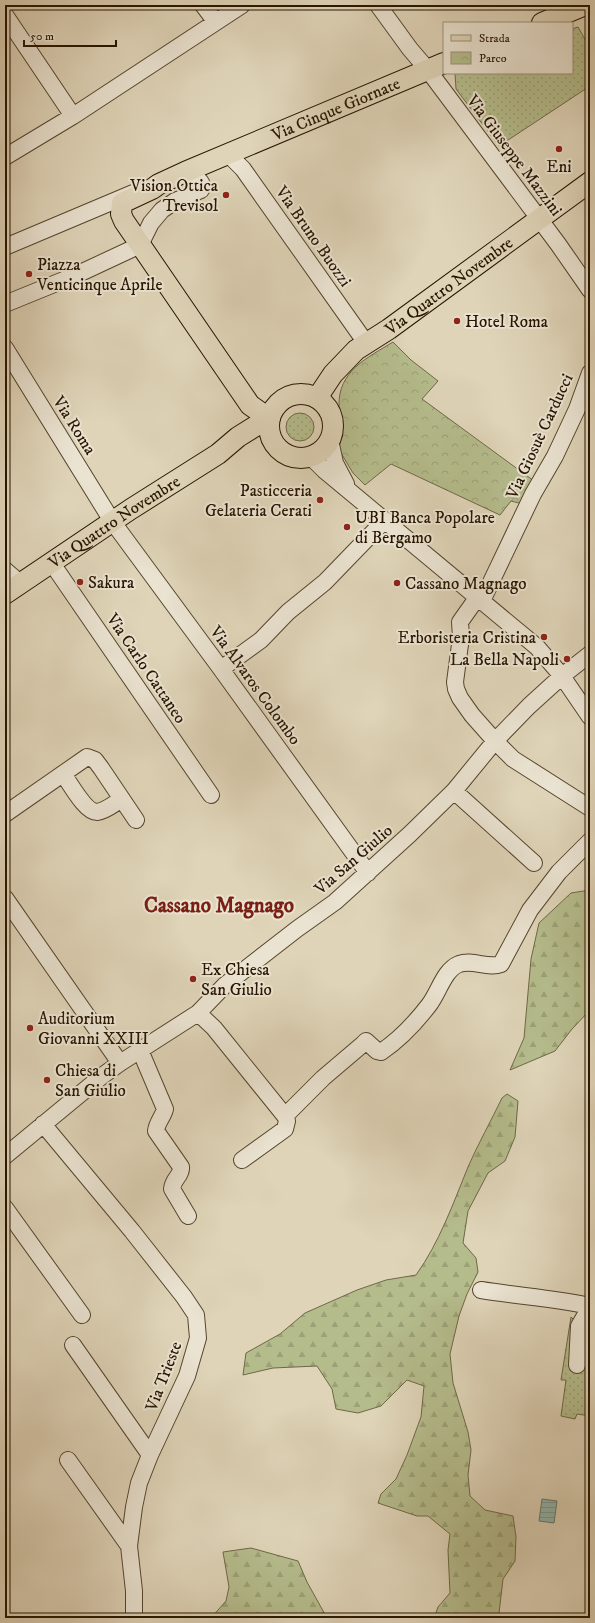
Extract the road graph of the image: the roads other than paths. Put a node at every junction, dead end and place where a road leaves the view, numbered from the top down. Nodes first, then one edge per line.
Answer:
1 (203, 5) edge
2 (242, 5) edge
3 (378, 5) edge
4 (586, 5) edge
5 (5, 15) edge
6 (215, 21) junction
7 (544, 22) edge
8 (436, 67) edge
9 (72, 116) junction
10 (228, 154) junction
11 (5, 157) edge
12 (185, 172) junction
13 (590, 182) edge
14 (159, 184) junction
15 (539, 219) junction
16 (139, 244) junction
17 (5, 247) edge
18 (590, 290) edge
19 (5, 304) edge
20 (366, 343) junction
21 (5, 348) edge
22 (590, 373) edge
23 (317, 398) junction
24 (250, 405) junction
25 (270, 416) junction
26 (253, 428) junction
27 (330, 440) junction
28 (275, 445) junction
29 (224, 450) junction
30 (311, 457) junction
31 (350, 491) junction
32 (385, 520) junction
33 (112, 521) junction
34 (51, 562) junction
35 (5, 570) edge
36 (12, 588) edge
37 (480, 600) junction
38 (590, 654) edge
39 (221, 669) junction
40 (562, 676) junction
41 (590, 717) edge
42 (495, 741) junction
43 (63, 774) junction
44 (454, 792) junction
45 (211, 795) dead end
46 (122, 799) junction
47 (590, 808) edge
48 (5, 814) edge
49 (136, 820) dead end
50 (590, 841) edge
51 (534, 863) dead end
52 (368, 873) junction
53 (5, 898) edge
54 (198, 1013) junction
55 (140, 1050) junction
56 (120, 1063) junction
57 (285, 1116) junction
58 (43, 1124) junction
59 (5, 1156) edge
60 (242, 1160) dead end
61 (5, 1208) edge
62 (188, 1216) dead end
63 (481, 1290) dead end
64 (588, 1310) edge
65 (82, 1315) dead end
66 (73, 1345) dead end
67 (578, 1366) dead end
68 (150, 1455) junction
69 (68, 1460) dead end
70 (129, 1546) junction
71 (134, 1618) edge

1 - 6 street
2 - 6 street
3 - 8 street, Via Giuseppe Mazzini
4 - 7 main road
5 - 9 street
6 - 9 street
8 - 10 main road, Via Cinque Giornate
8 - 15 street, Via Giuseppe Mazzini
9 - 11 street
10 - 12 main road
10 - 20 street, Via Bruno Buozzi
12 - 14 main road
12 - 16 street
13 - 15 main road, Via Quattro Novembre
14 - 16 main road
14 - 17 street
15 - 18 street, Via Giuseppe Mazzini
15 - 20 main road, Via Quattro Novembre
16 - 19 street
16 - 24 main road
20 - 23 main road, Via Quattro Novembre
21 - 33 street, Via Roma
22 - 37 street, Via Giosuè Carducci
23 - 25 main road, Via Quattro Novembre
23 - 27 main road
24 - 25 main road
24 - 26 main road
25 - 26 main road, Via Quattro Novembre
25 - 28 main road
26 - 29 main road, Via Quattro Novembre
27 - 30 main road
27 - 31 street
28 - 29 main road, Via Quattro Novembre
28 - 30 main road
29 - 33 main road, Via Quattro Novembre
30 - 31 street
31 - 32 street
32 - 37 street
32 - 39 street
33 - 34 main road, Via Quattro Novembre
33 - 39 street, Via Alvaros Colombo
34 - 36 main road, Via Quattro Novembre
34 - 45 street, Via Carlo Cattaneo
35 - 36 street
37 - 40 street
37 - 42 street, Via Giosuè Carducci
38 - 40 street, Via San Giulio
39 - 52 street, Via Alvaros Colombo
40 - 41 street
40 - 42 street, Via San Giulio
42 - 44 street, Via San Giulio
42 - 47 street, Via Giosuè Carducci
43 - 46 street
43 - 46 street
43 - 48 street
44 - 51 street
44 - 52 street, Via San Giulio
46 - 49 street
50 - 57 street
52 - 54 street, Via San Giulio
53 - 56 street
54 - 55 street, Via San Giulio
54 - 57 street
55 - 56 street, Via San Giulio
55 - 62 street
56 - 58 street, Via San Giulio
57 - 60 street
58 - 59 street, Via San Giulio
58 - 68 street, Via Trieste
61 - 65 street
63 - 64 street
64 - 67 street
66 - 68 street
68 - 70 street, Via Trieste
69 - 70 street
70 - 71 street, Via Trieste

